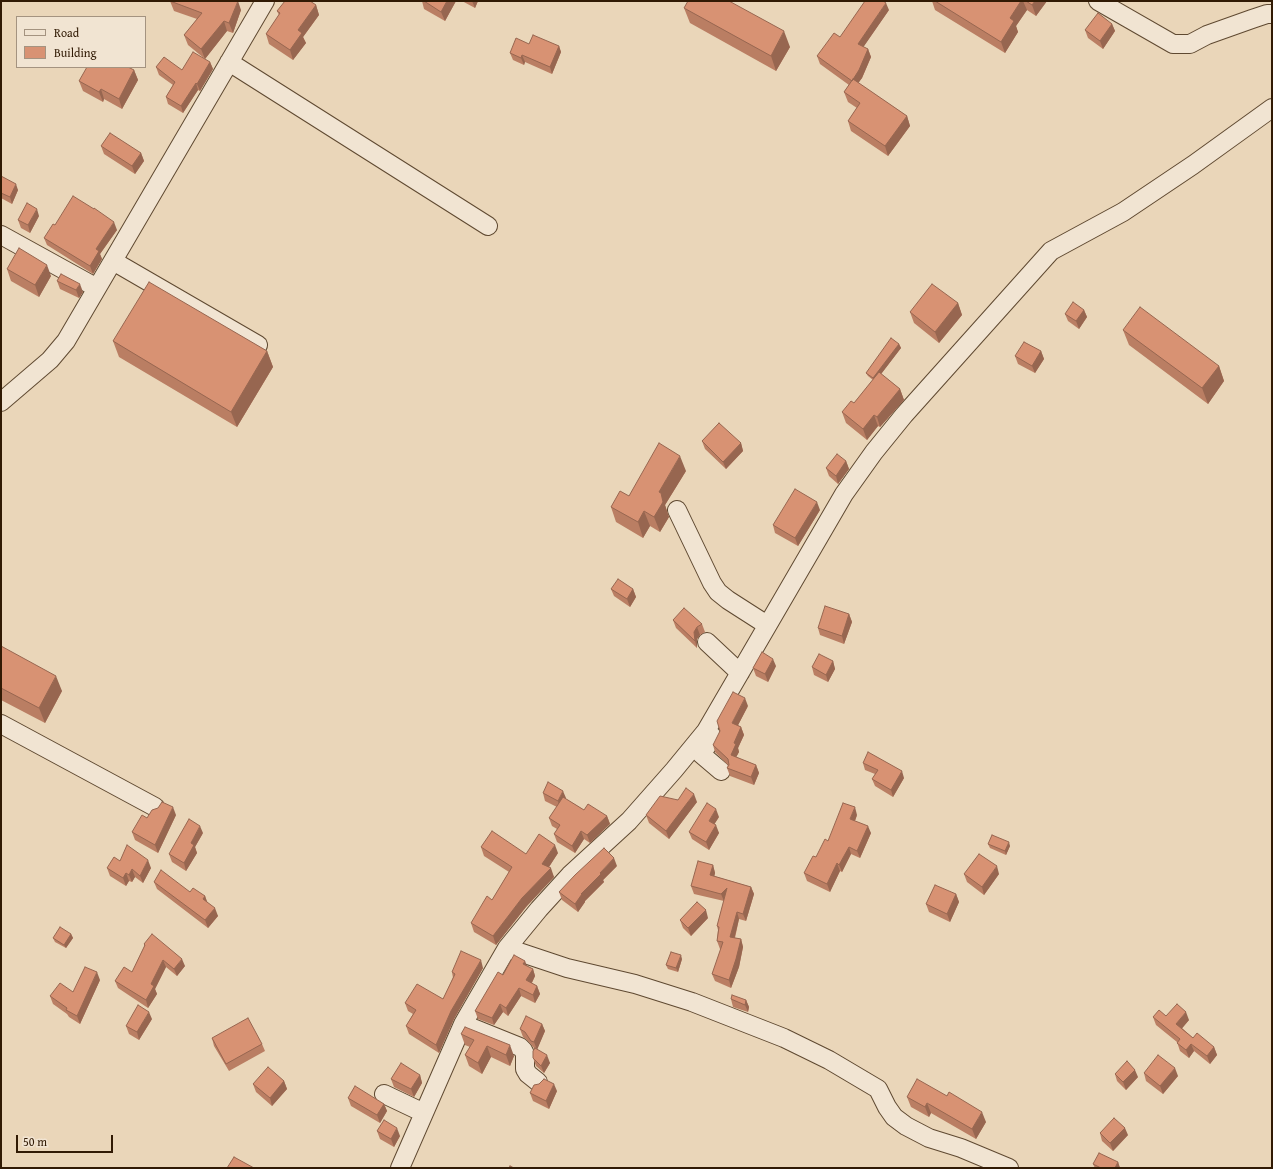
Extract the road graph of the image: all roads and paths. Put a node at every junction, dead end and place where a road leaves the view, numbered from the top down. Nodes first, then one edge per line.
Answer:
1 (265, 1) edge
2 (1098, 1) edge
3 (1272, 14) edge
4 (229, 62) junction
5 (1272, 108) edge
6 (488, 226) dead end
7 (1, 235) edge
8 (113, 261) junction
9 (97, 288) junction
10 (258, 346) edge
11 (1, 402) edge
12 (677, 510) dead end
13 (768, 625) junction
14 (706, 642) dead end
15 (740, 673) junction
16 (1, 724) edge
17 (706, 731) junction
18 (721, 770) dead end
19 (154, 807) dead end
20 (507, 948) junction
21 (463, 1024) junction
22 (538, 1082) dead end
23 (384, 1094) dead end
24 (424, 1113) junction
25 (400, 1168) edge
26 (1009, 1168) edge

1 - 4 street
2 - 3 street
4 - 6 street
4 - 8 street
5 - 13 street
7 - 9 street
8 - 9 street
8 - 10 street
9 - 11 street
12 - 13 street
13 - 15 street
14 - 15 street
15 - 17 street
16 - 19 street
17 - 18 street
17 - 20 street
20 - 21 street
20 - 26 street
21 - 22 street
21 - 24 street
23 - 24 street
24 - 25 street

